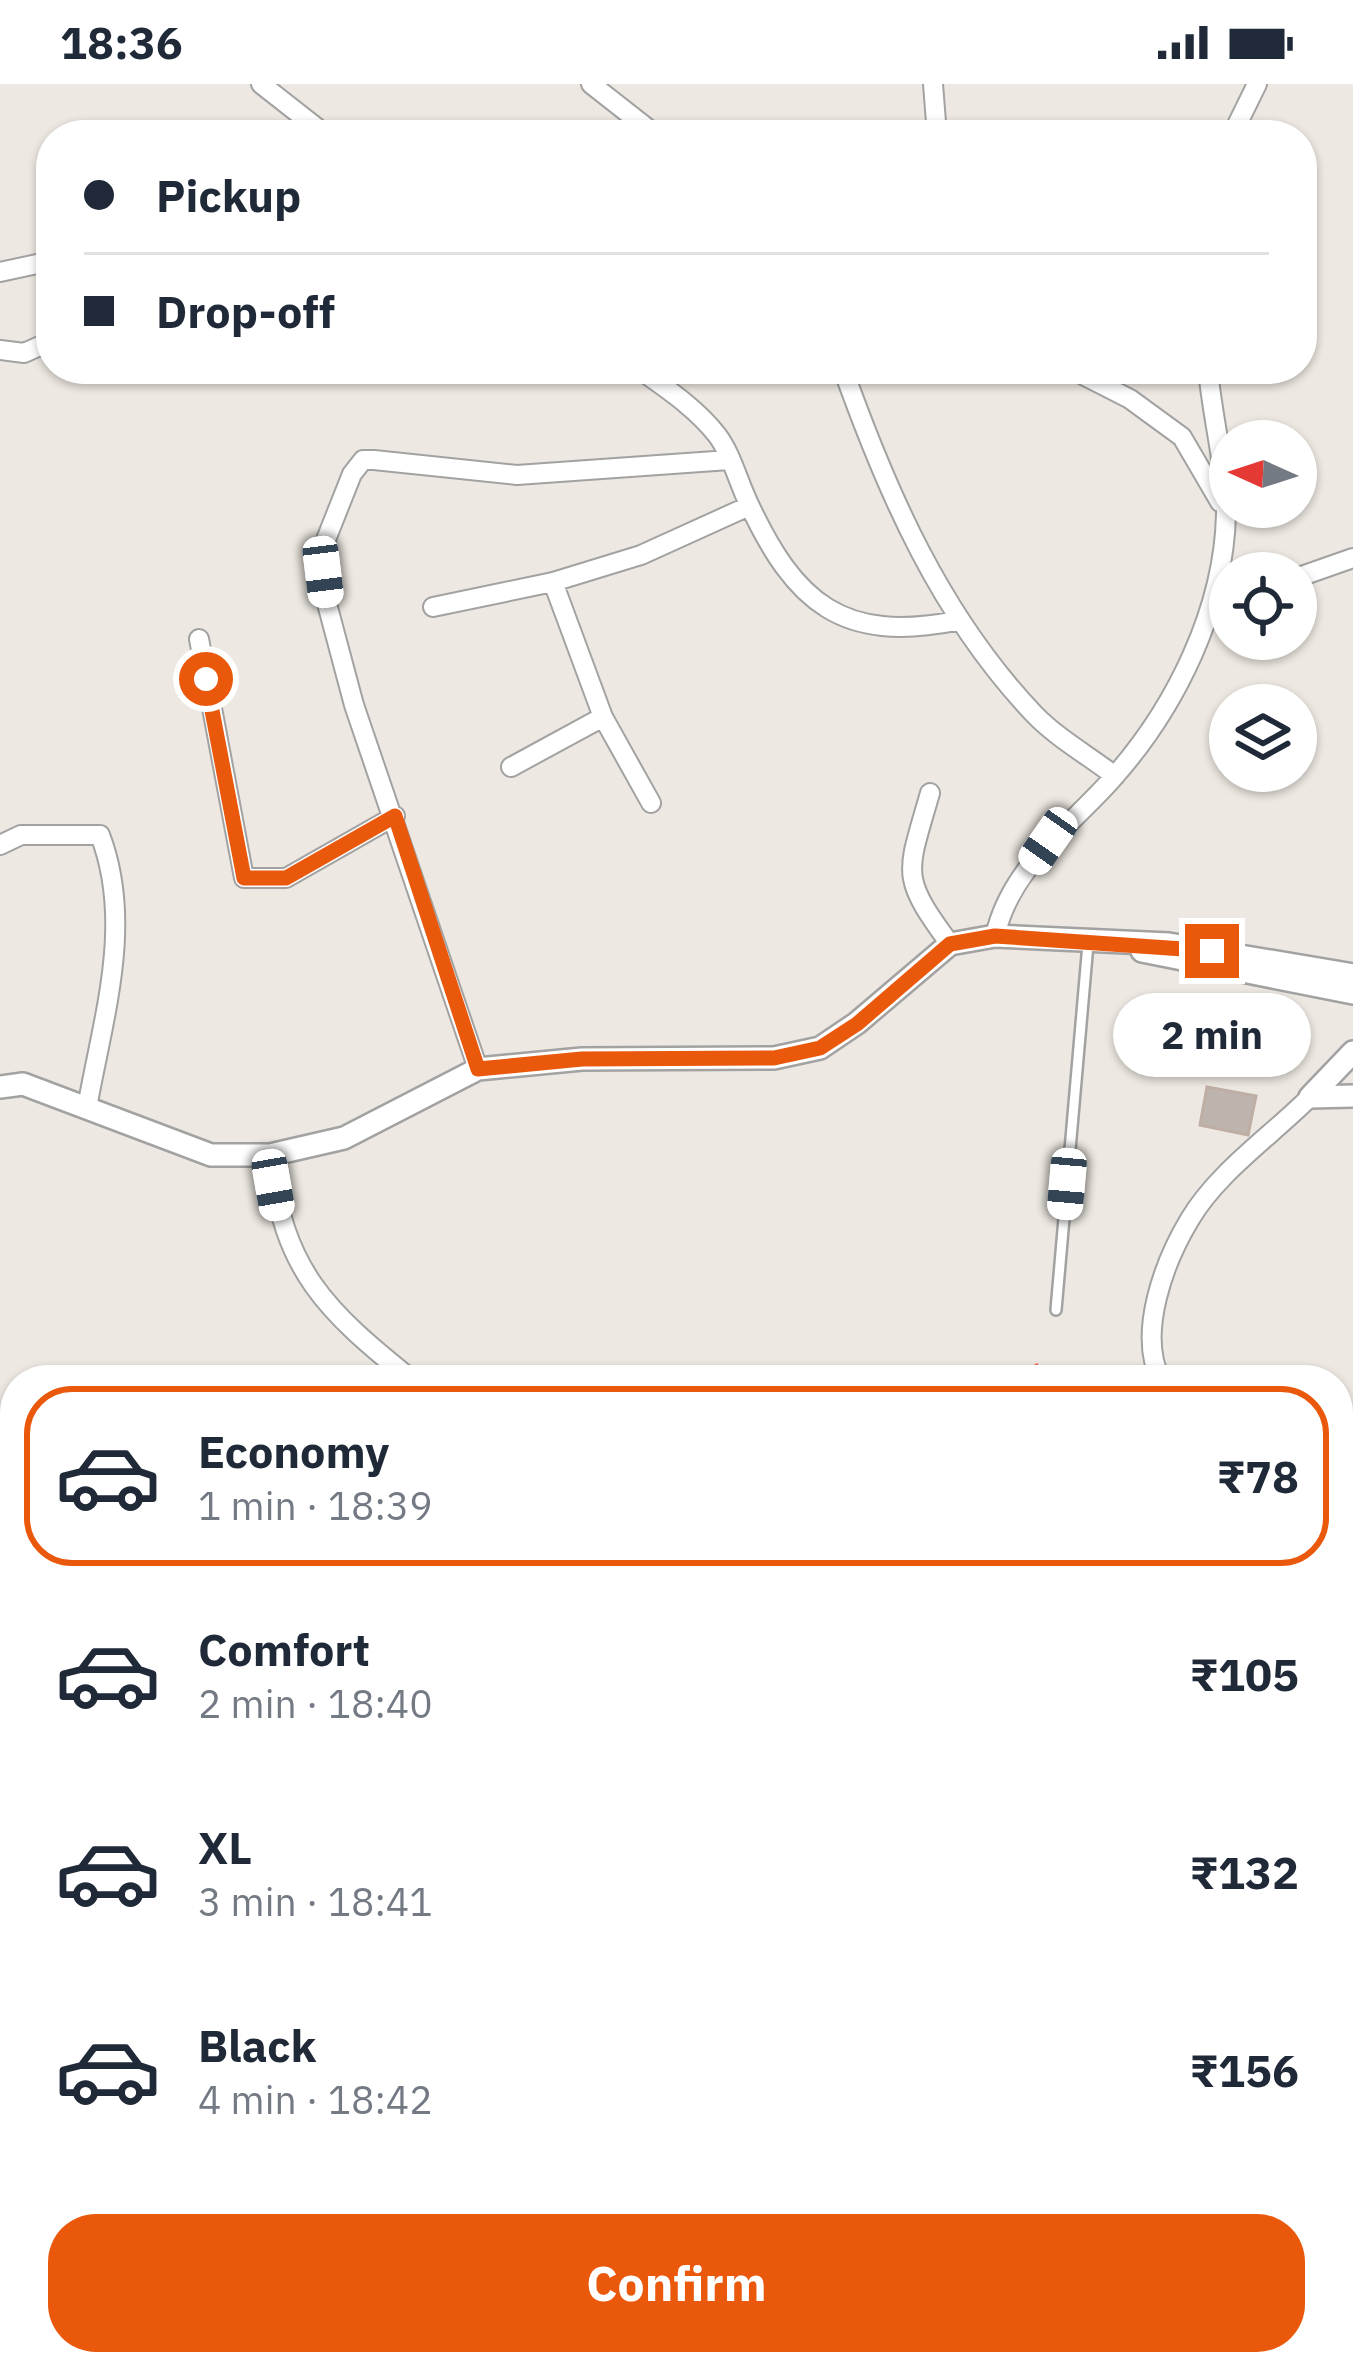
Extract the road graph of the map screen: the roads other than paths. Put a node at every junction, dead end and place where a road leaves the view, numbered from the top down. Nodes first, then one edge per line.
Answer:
1 (261, 84) edge
2 (591, 84) edge
3 (933, 84) edge
4 (1256, 84) edge
5 (307, 120) edge
6 (637, 120) edge
7 (936, 120) edge
8 (1239, 120) edge
9 (36, 264) edge
10 (0, 272) edge
11 (36, 348) edge
12 (0, 350) edge
13 (660, 384) edge
14 (848, 384) edge
15 (1100, 384) edge
16 (1210, 384) edge
17 (1214, 420) edge
18 (729, 460) junction
19 (1209, 482) edge
20 (749, 506) junction
21 (1353, 558) edge
22 (1317, 571) edge
23 (553, 582) junction
24 (433, 607) dead end
25 (956, 621) junction
26 (1209, 625) edge
27 (199, 639) dead end
28 (604, 717) junction
29 (511, 767) dead end
30 (1115, 776) junction
31 (930, 793) dead end
32 (651, 803) dead end
33 (395, 816) junction
34 (0, 844) edge
35 (995, 936) junction
36 (950, 944) junction
37 (1088, 944) junction
38 (1125, 944) junction
39 (1353, 975) edge
40 (1353, 993) edge
41 (1353, 1052) edge
42 (478, 1069) junction
43 (0, 1087) edge
44 (1353, 1096) edge
45 (1310, 1097) junction
46 (87, 1108) junction
47 (270, 1155) junction
48 (1056, 1310) dead end
49 (393, 1365) edge
50 (1154, 1365) edge

1 - 5 street
2 - 6 street
3 - 7 street
4 - 8 street
9 - 10 street
11 - 12 street
13 - 18 street
14 - 25 street
15 - 19 street
16 - 17 street
18 - 20 street
18 - 33 street
20 - 23 street
20 - 25 street
21 - 22 street
23 - 24 street
23 - 28 street
25 - 30 street
26 - 30 street
27 - 33 street
28 - 29 street
28 - 32 street
30 - 35 street
31 - 36 street
33 - 42 street
34 - 46 street
35 - 36 street
35 - 37 street
36 - 42 street
37 - 38 street
37 - 48 lane
38 - 39 street
38 - 40 street
41 - 45 street
42 - 47 street
43 - 46 street
44 - 45 street
45 - 50 street
46 - 47 street
47 - 49 street

